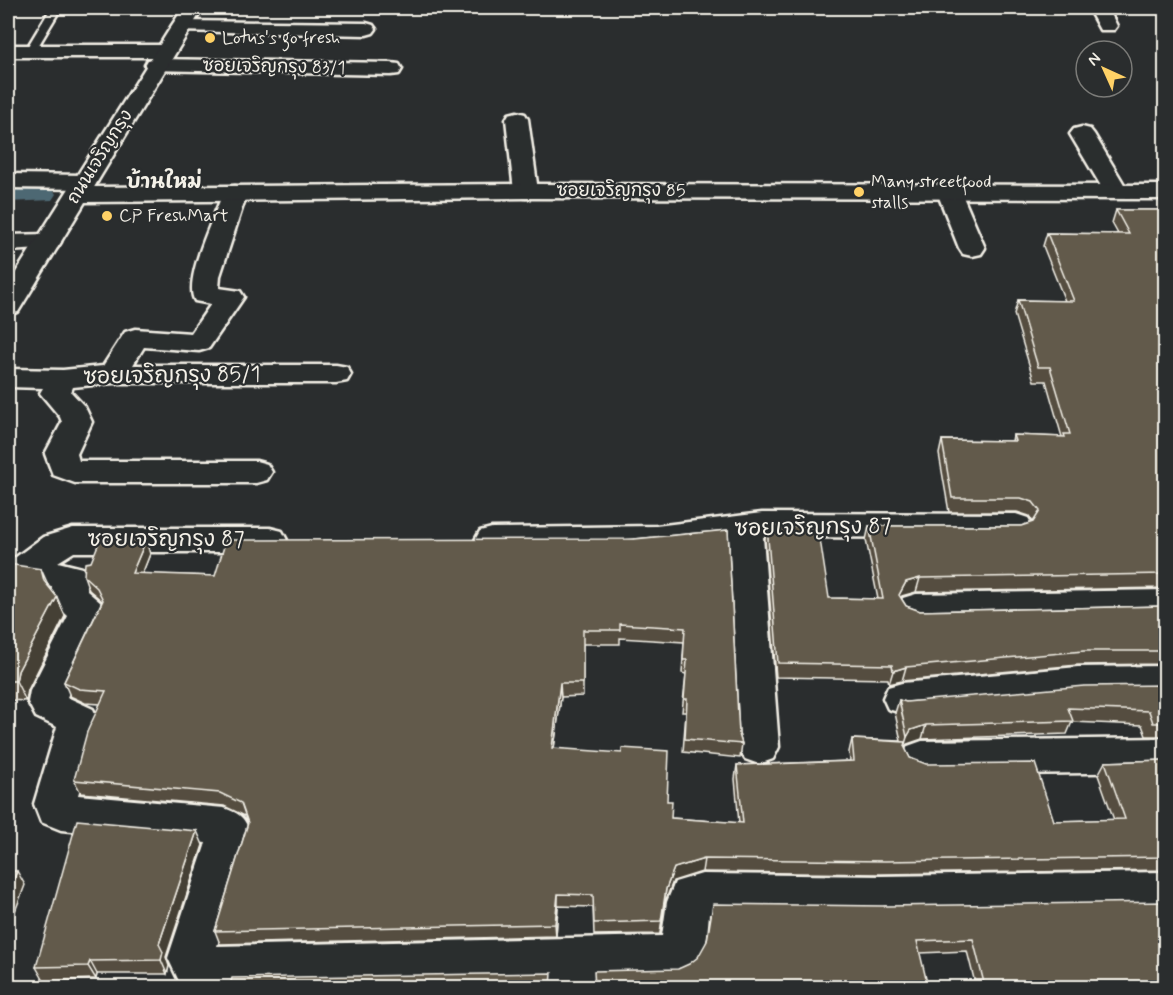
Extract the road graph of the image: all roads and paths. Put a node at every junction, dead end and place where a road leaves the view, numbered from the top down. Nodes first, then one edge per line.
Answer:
1 (56, 8) edge
2 (193, 8) edge
3 (181, 27) junction
4 (366, 29) dead end
5 (8, 51) edge
6 (30, 51) junction
7 (160, 58) junction
8 (391, 69) dead end
9 (517, 119) dead end
10 (1082, 134) dead end
11 (8, 181) edge
12 (80, 188) junction
13 (526, 190) junction
14 (1116, 191) junction
15 (949, 192) junction
16 (1166, 192) edge
17 (235, 193) junction
18 (48, 242) junction
19 (8, 243) edge
20 (972, 248) dead end
21 (8, 306) edge
22 (113, 374) junction
23 (336, 374) dead end
24 (8, 378) edge
25 (63, 379) junction
26 (256, 472) dead end
27 (745, 526) junction
28 (1016, 526) edge
29 (306, 540) edge
30 (457, 540) edge
31 (16, 569) edge
32 (1166, 603) edge
33 (916, 608) edge
34 (1166, 681) edge
35 (902, 698) edge
36 (759, 747) dead end
37 (1166, 756) edge
38 (922, 758) dead end
39 (1166, 892) edge

1 - 6 lane
2 - 3 street, ถนนเจริญกรุง
3 - 4 street
3 - 7 street, ถนนเจริญกรุง
5 - 6 street, ซอยเจริญกรุง 83/1
6 - 7 street, ซอยเจริญกรุง 83/1
7 - 8 street, ซอยเจริญกรุง 83/1
7 - 12 street, ถนนเจริญกรุง
9 - 13 street
10 - 14 street
11 - 12 street, ซอยเจริญกรุง 85
12 - 17 street, ซอยเจริญกรุง 85
12 - 18 street, ถนนเจริญกรุง
13 - 15 street, ซอยเจริญกรุง 85
13 - 17 street, ซอยเจริญกรุง 85
14 - 15 street, ซอยเจริญกรุง 85
14 - 16 street, ซอยเจริญกรุง 85
15 - 20 street
17 - 22 street
18 - 19 street
18 - 21 street, ถนนเจริญกรุง
22 - 23 street, ซอยเจริญกรุง 85/1
22 - 25 street, ซอยเจริญกรุง 85/1
24 - 25 street, ซอยเจริญกรุง 85/1
25 - 26 street
27 - 28 street, ซอยเจริญกรุง 87
27 - 30 street, ซอยเจริญกรุง 87
27 - 36 street
29 - 31 street, ซอยเจริญกรุง 87
31 - 39 street
32 - 33 street
34 - 35 street
37 - 38 street

